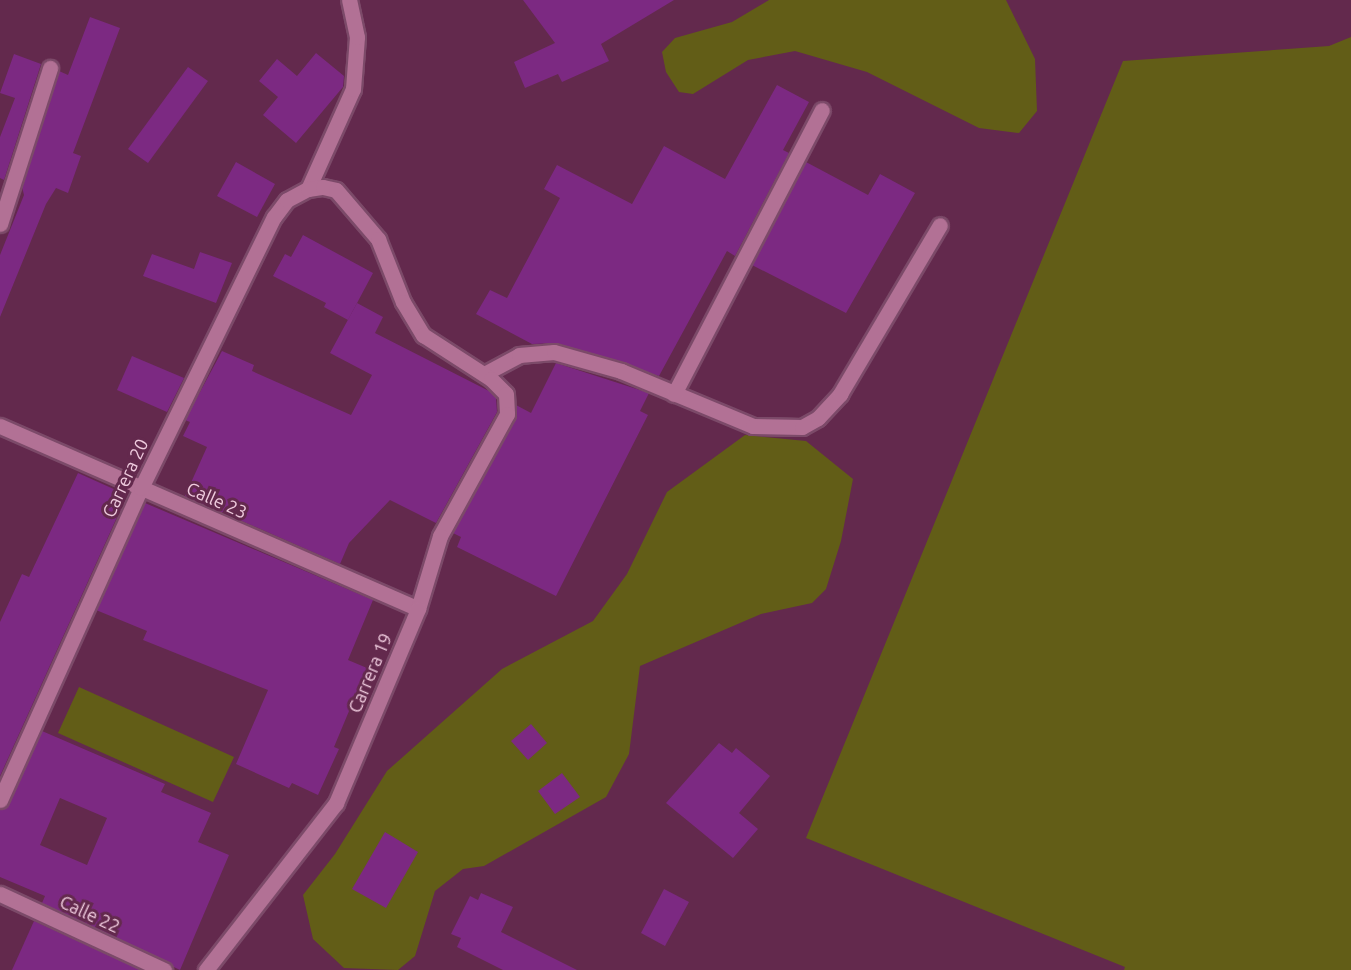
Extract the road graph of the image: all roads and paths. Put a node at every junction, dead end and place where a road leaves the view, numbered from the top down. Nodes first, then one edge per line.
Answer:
1 (349, 0) edge
2 (51, 68) dead end
3 (822, 110) dead end
4 (308, 189) junction
5 (0, 224) edge
6 (940, 225) dead end
7 (484, 374) junction
8 (674, 394) junction
9 (0, 426) edge
10 (141, 488) junction
11 (418, 609) junction
12 (0, 800) edge
13 (0, 894) edge
14 (164, 970) edge
15 (206, 970) edge

1 - 4 street
2 - 5 street
3 - 8 street
4 - 7 street, Carrera 19
4 - 10 street, Carrera 20
6 - 8 street
7 - 8 street
7 - 11 street, Carrera 19
9 - 10 street, Calle 23
10 - 11 street, Calle 23
10 - 12 street, Carrera 20
11 - 15 street, Carrera 19
13 - 14 street, Calle 22

